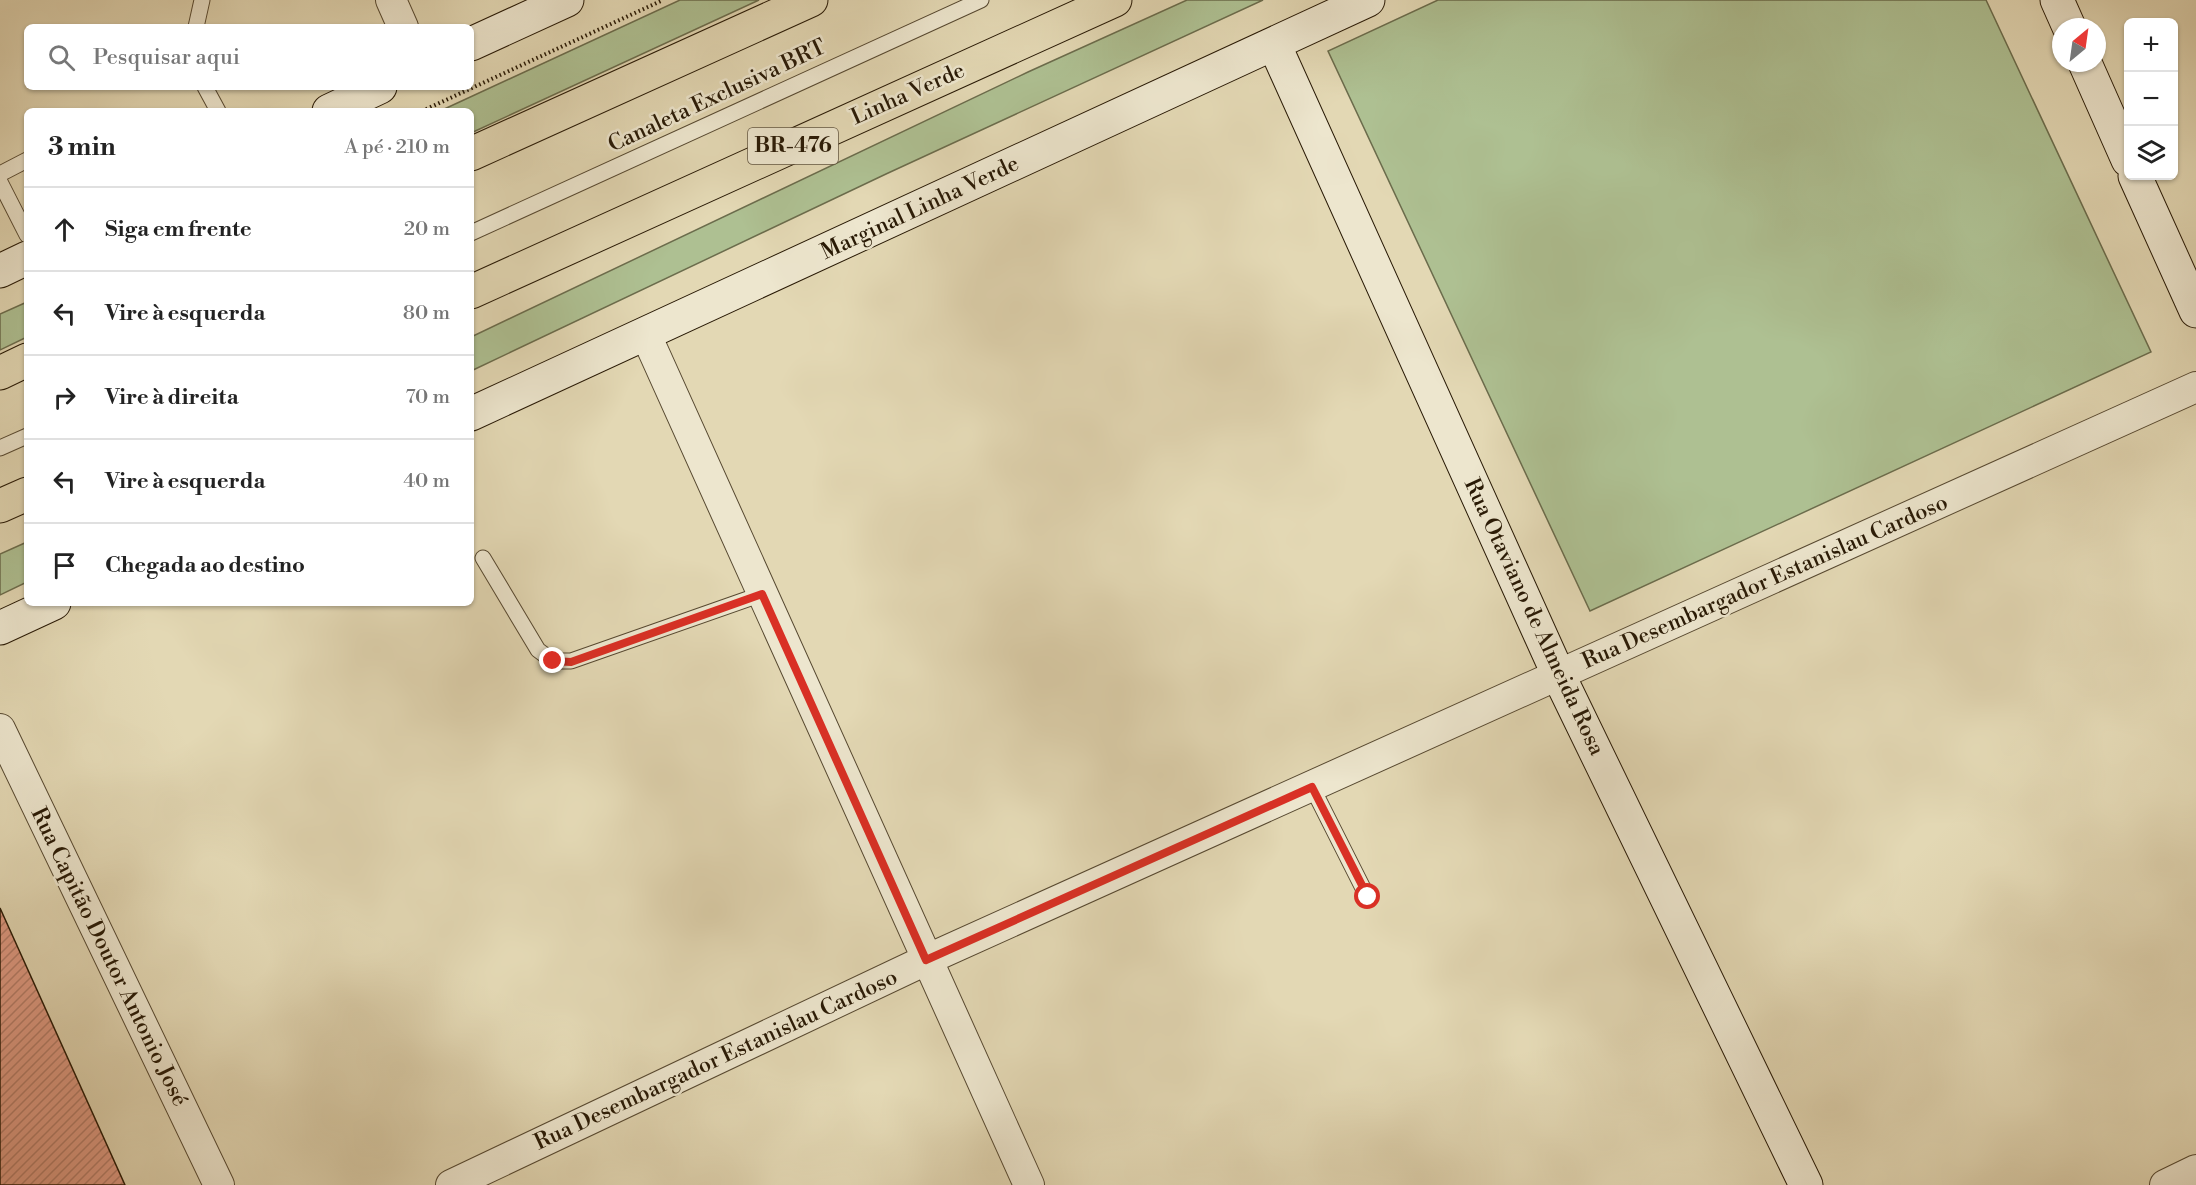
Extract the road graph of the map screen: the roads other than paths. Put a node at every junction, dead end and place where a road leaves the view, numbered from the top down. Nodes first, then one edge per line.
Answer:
1 (202, 0) edge
2 (391, 0) edge
3 (567, 0) edge
4 (811, 0) edge
5 (981, 0) edge
6 (1115, 0) edge
7 (1368, 0) edge
8 (2057, 0) edge
9 (2065, 18) edge
10 (197, 24) edge
11 (402, 24) edge
12 (474, 43) edge
13 (1274, 44) junction
14 (2089, 72) edge
15 (207, 90) edge
16 (374, 90) edge
17 (216, 108) edge
18 (335, 108) edge
19 (2124, 151) edge
20 (474, 153) edge
21 (24, 162) edge
22 (0, 174) edge
23 (2137, 180) edge
24 (0, 182) edge
25 (24, 229) edge
26 (474, 232) edge
27 (24, 259) edge
28 (0, 271) edge
29 (474, 291) edge
30 (2196, 311) edge
31 (646, 335) junction
32 (24, 361) edge
33 (0, 373) edge
34 (2196, 387) edge
35 (474, 413) edge
36 (24, 437) edge
37 (0, 448) edge
38 (24, 495) edge
39 (0, 506) edge
40 (483, 558) dead end
41 (762, 594) junction
42 (48, 606) edge
43 (0, 628) edge
44 (1559, 676) junction
45 (0, 729) edge
46 (1312, 787) junction
47 (1368, 897) dead end
48 (926, 960) junction
49 (2196, 1170) edge
50 (219, 1185) edge
51 (451, 1185) edge
52 (1029, 1185) edge
53 (1806, 1185) edge
54 (2165, 1185) edge

1 - 10 lane
2 - 11 street
3 - 12 street
4 - 20 highway
5 - 26 lane, Canaleta Exclusiva BRT
6 - 29 highway, Linha Verde / BR-476
7 - 13 street, Marginal Linha Verde
8 - 9 street
13 - 31 street, Marginal Linha Verde
13 - 44 street, Rua Otaviano de Almeida Rosa
14 - 19 street
15 - 17 lane
16 - 18 street
21 - 22 lane
23 - 30 street
24 - 25 lane
27 - 28 street
31 - 35 street, Marginal Linha Verde
31 - 41 street
32 - 33 highway
34 - 44 street, Rua Desembargador Estanislau Cardoso
36 - 37 lane
38 - 39 highway
40 - 41 lane
41 - 48 street
42 - 43 street
44 - 46 street, Rua Desembargador Estanislau Cardoso
44 - 53 street, Rua Otaviano de Almeida Rosa
45 - 50 street, Rua Capitão Doutor Antonio José
46 - 47 lane
46 - 48 street, Rua Desembargador Estanislau Cardoso
48 - 51 street, Rua Desembargador Estanislau Cardoso
48 - 52 street
49 - 54 street

